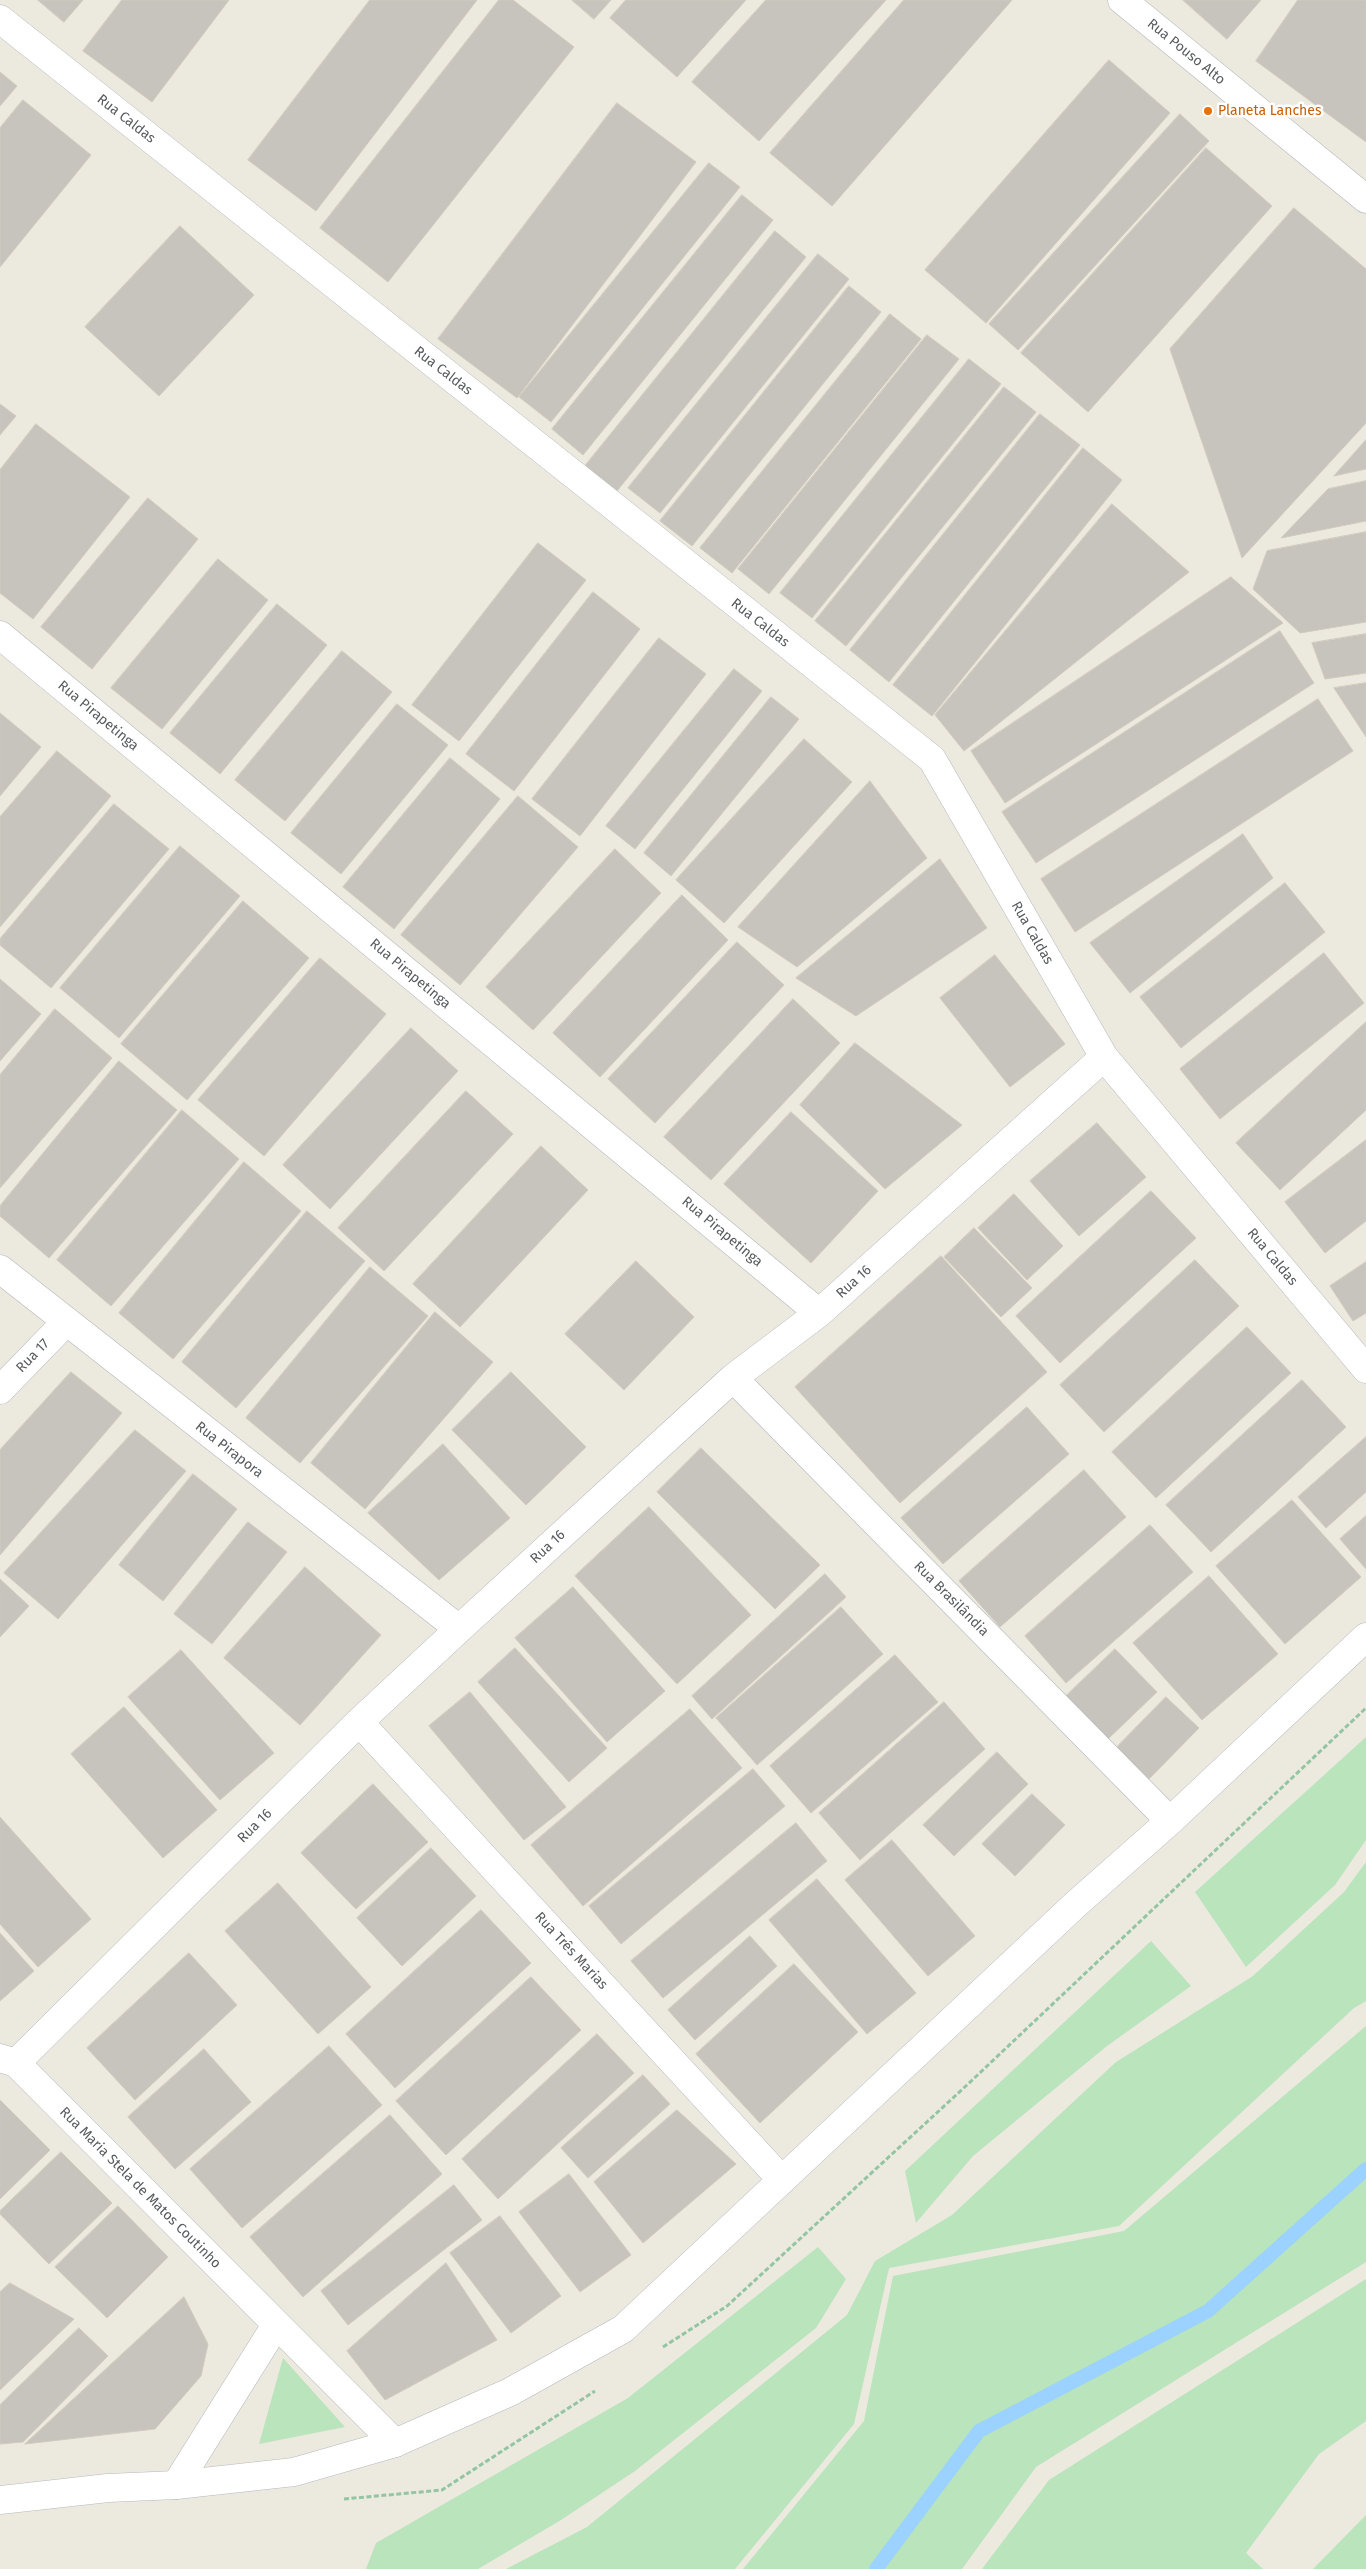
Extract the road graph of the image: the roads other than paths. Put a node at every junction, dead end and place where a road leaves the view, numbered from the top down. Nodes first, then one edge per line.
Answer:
1 (1122, 0) edge
2 (0, 19) edge
3 (1366, 199) edge
4 (0, 635) edge
5 (1104, 1057) junction
6 (0, 1269) edge
7 (819, 1313) junction
8 (66, 1322) junction
9 (1366, 1369) edge
10 (733, 1378) junction
11 (0, 1390) edge
12 (459, 1629) junction
13 (1366, 1637) edge
14 (359, 1722) junction
15 (1170, 1821) junction
16 (8, 2060) edge
17 (782, 2180) junction
18 (276, 2325) junction
19 (395, 2443) junction
20 (176, 2485) junction
21 (0, 2500) edge

1 - 3 street, Rua Pouso Alto
2 - 5 street, Rua Caldas
4 - 7 street, Rua Pirapetinga
5 - 7 street, Rua 16
5 - 9 street, Rua Caldas
6 - 8 street, Rua Pirapora
7 - 10 street, Rua 16
8 - 11 street, Rua 17
8 - 12 street, Rua Pirapora
10 - 12 street, Rua 16
10 - 15 street, Rua Brasilândia
12 - 14 street, Rua 16
13 - 15 street
14 - 16 street, Rua 16
14 - 17 street, Rua Três Marias
15 - 17 street
16 - 18 street, Rua Maria Stela de Matos Coutinho
17 - 19 street
18 - 19 street, Rua Maria Stela de Matos Coutinho
18 - 20 street
19 - 20 street
20 - 21 street

